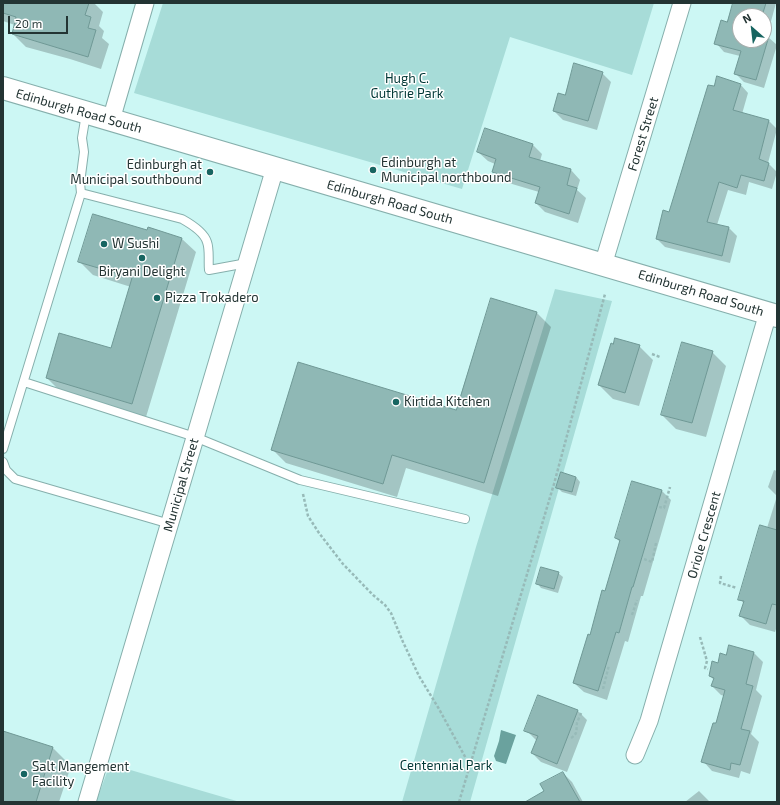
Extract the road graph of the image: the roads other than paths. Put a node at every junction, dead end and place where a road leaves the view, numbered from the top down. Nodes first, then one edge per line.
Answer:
1 (145, 3) edge
2 (682, 3) edge
3 (3, 88) edge
4 (86, 113) junction
5 (111, 120) junction
6 (275, 168) junction
7 (81, 193) junction
8 (247, 263) junction
9 (603, 264) junction
10 (772, 315) edge
11 (24, 382) junction
12 (195, 437) junction
13 (3, 449) edge
14 (3, 462) edge
15 (465, 519) dead end
16 (170, 524) junction
17 (635, 755) dead end
18 (87, 802) edge

1 - 5 street
2 - 9 street, Forest Street
3 - 4 main road, Edinburgh Road South
4 - 5 main road, Edinburgh Road South
4 - 7 lane
5 - 6 main road, Edinburgh Road South
6 - 8 street, Municipal Street
6 - 9 main road, Edinburgh Road South
7 - 8 lane
7 - 11 lane
8 - 12 street, Municipal Street
9 - 10 main road, Edinburgh Road South
10 - 17 street, Oriole Crescent
11 - 12 lane
11 - 13 lane
12 - 15 lane
12 - 16 street, Municipal Street
14 - 16 lane
16 - 18 street, Municipal Street

